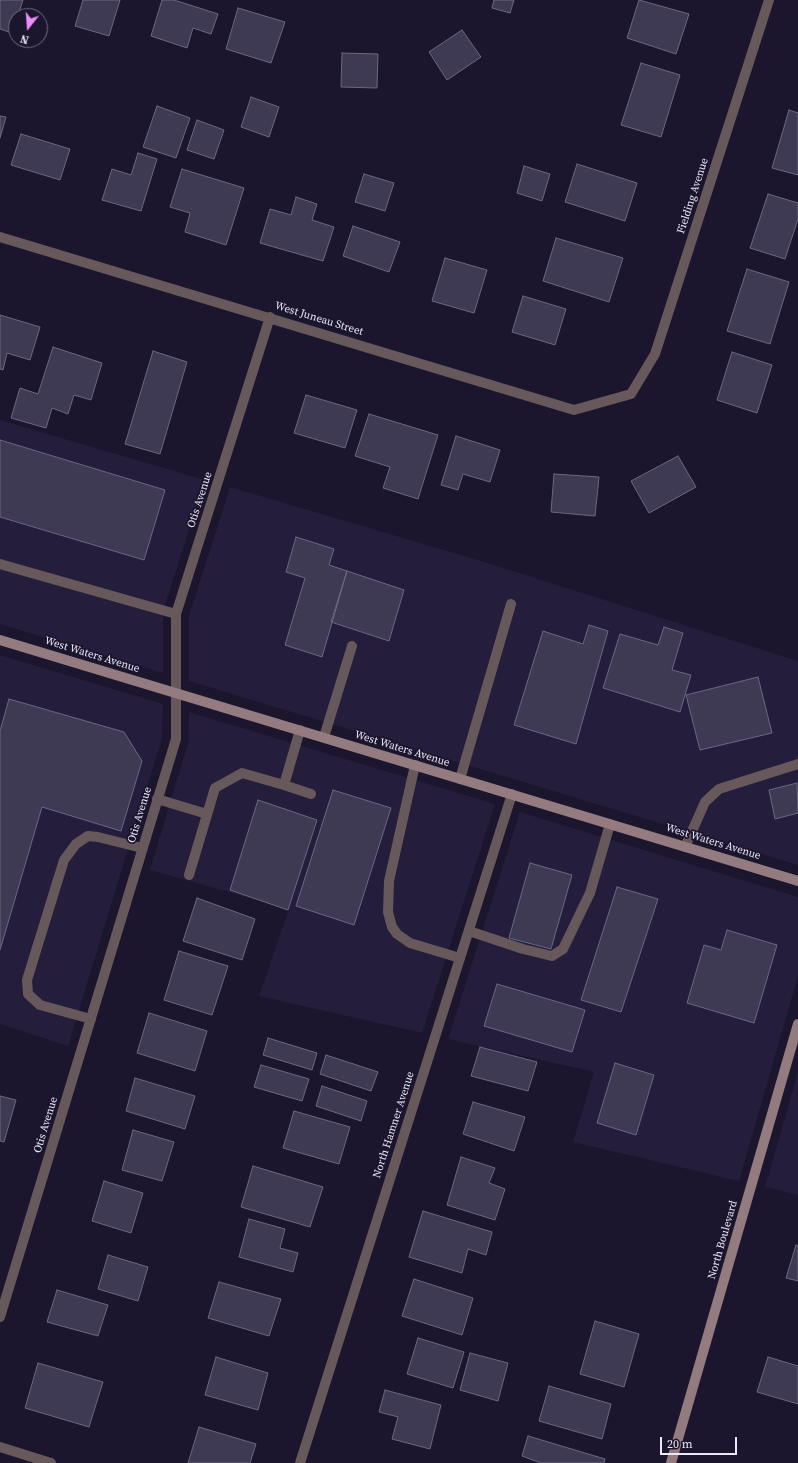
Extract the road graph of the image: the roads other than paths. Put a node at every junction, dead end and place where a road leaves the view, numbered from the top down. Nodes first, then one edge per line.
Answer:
1 (768, 0) edge
2 (0, 237) edge
3 (270, 317) junction
4 (631, 394) joint
5 (0, 564) edge
6 (511, 604) dead end
7 (176, 614) junction
8 (0, 640) edge
9 (352, 646) dead end
10 (176, 693) junction
11 (300, 730) junction
12 (324, 737) junction
13 (798, 764) edge
14 (415, 765) junction
15 (460, 779) junction
16 (284, 785) junction
17 (311, 794) dead end
18 (512, 794) junction
19 (157, 799) junction
20 (207, 814) junction
21 (610, 824) junction
22 (685, 846) junction
23 (142, 848) junction
24 (189, 875) dead end
25 (798, 881) edge
26 (468, 931) junction
27 (460, 958) junction
28 (91, 1019) junction
29 (798, 1024) edge
30 (0, 1317) edge
31 (0, 1448) edge
32 (51, 1463) edge
33 (300, 1463) edge
34 (671, 1463) edge

1 - 4 street, Fielding Avenue
2 - 3 street, West Juneau Street
3 - 4 street, West Juneau Street
3 - 7 street, Otis Avenue
5 - 7 street
6 - 15 street
7 - 10 street, Otis Avenue
8 - 10 main road, West Waters Avenue
9 - 12 street
10 - 11 main road, West Waters Avenue
10 - 19 street, Otis Avenue
11 - 12 main road, West Waters Avenue
11 - 16 street
12 - 14 main road, West Waters Avenue
13 - 22 street
14 - 15 main road, West Waters Avenue
14 - 27 street
15 - 18 main road, West Waters Avenue
16 - 17 street
16 - 20 street
18 - 21 main road, West Waters Avenue
18 - 26 street, North Hamner Avenue
19 - 20 street
19 - 23 street, Otis Avenue
20 - 24 street
21 - 22 main road, West Waters Avenue
21 - 26 street
22 - 25 main road, West Waters Avenue
23 - 28 street, Otis Avenue
23 - 28 street
26 - 27 street, North Hamner Avenue
27 - 33 street, North Hamner Avenue
28 - 30 street, Otis Avenue
29 - 34 main road, North Boulevard
31 - 32 street

